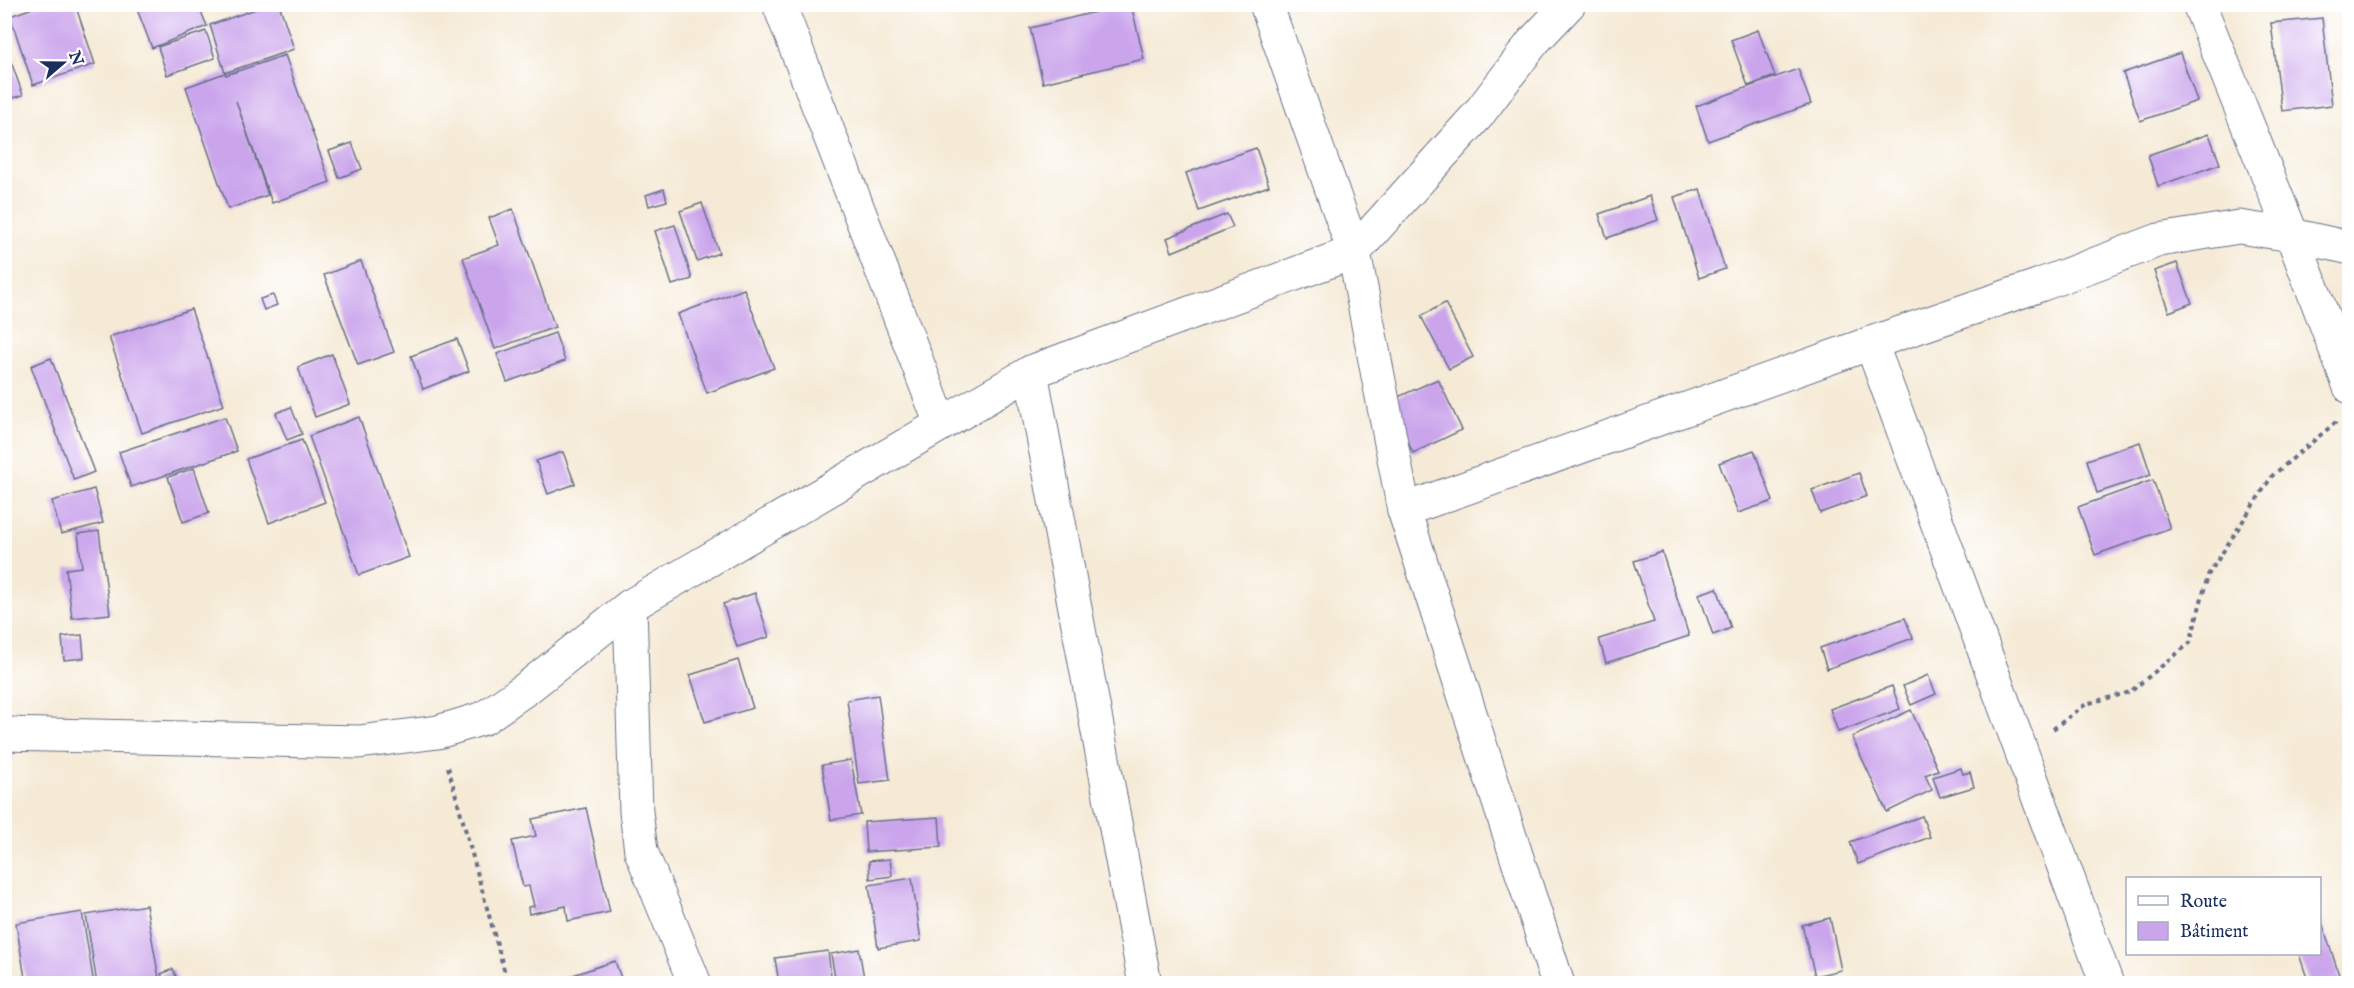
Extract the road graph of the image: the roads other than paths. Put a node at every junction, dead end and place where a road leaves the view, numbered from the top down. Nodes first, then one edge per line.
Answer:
1 (779, 4) edge
2 (1266, 4) edge
3 (1538, 4) edge
4 (1569, 4) edge
5 (2199, 4) edge
6 (1533, 42) junction
7 (2292, 235) junction
8 (2349, 248) edge
9 (1354, 252) junction
10 (1871, 343) junction
11 (1031, 372) junction
12 (2345, 402) edge
13 (941, 424) junction
14 (1404, 510) junction
15 (630, 606) junction
16 (4, 734) edge
17 (695, 984) edge
18 (1145, 984) edge
19 (1558, 984) edge
20 (2107, 984) edge

1 - 13 street
2 - 9 street
3 - 6 street
4 - 6 street
5 - 7 street
6 - 9 street
7 - 8 street
7 - 10 street
7 - 12 street
9 - 11 street
9 - 14 street
10 - 14 street
10 - 20 street
11 - 13 street
11 - 18 street
13 - 15 street
14 - 19 street
15 - 16 street
15 - 17 street

